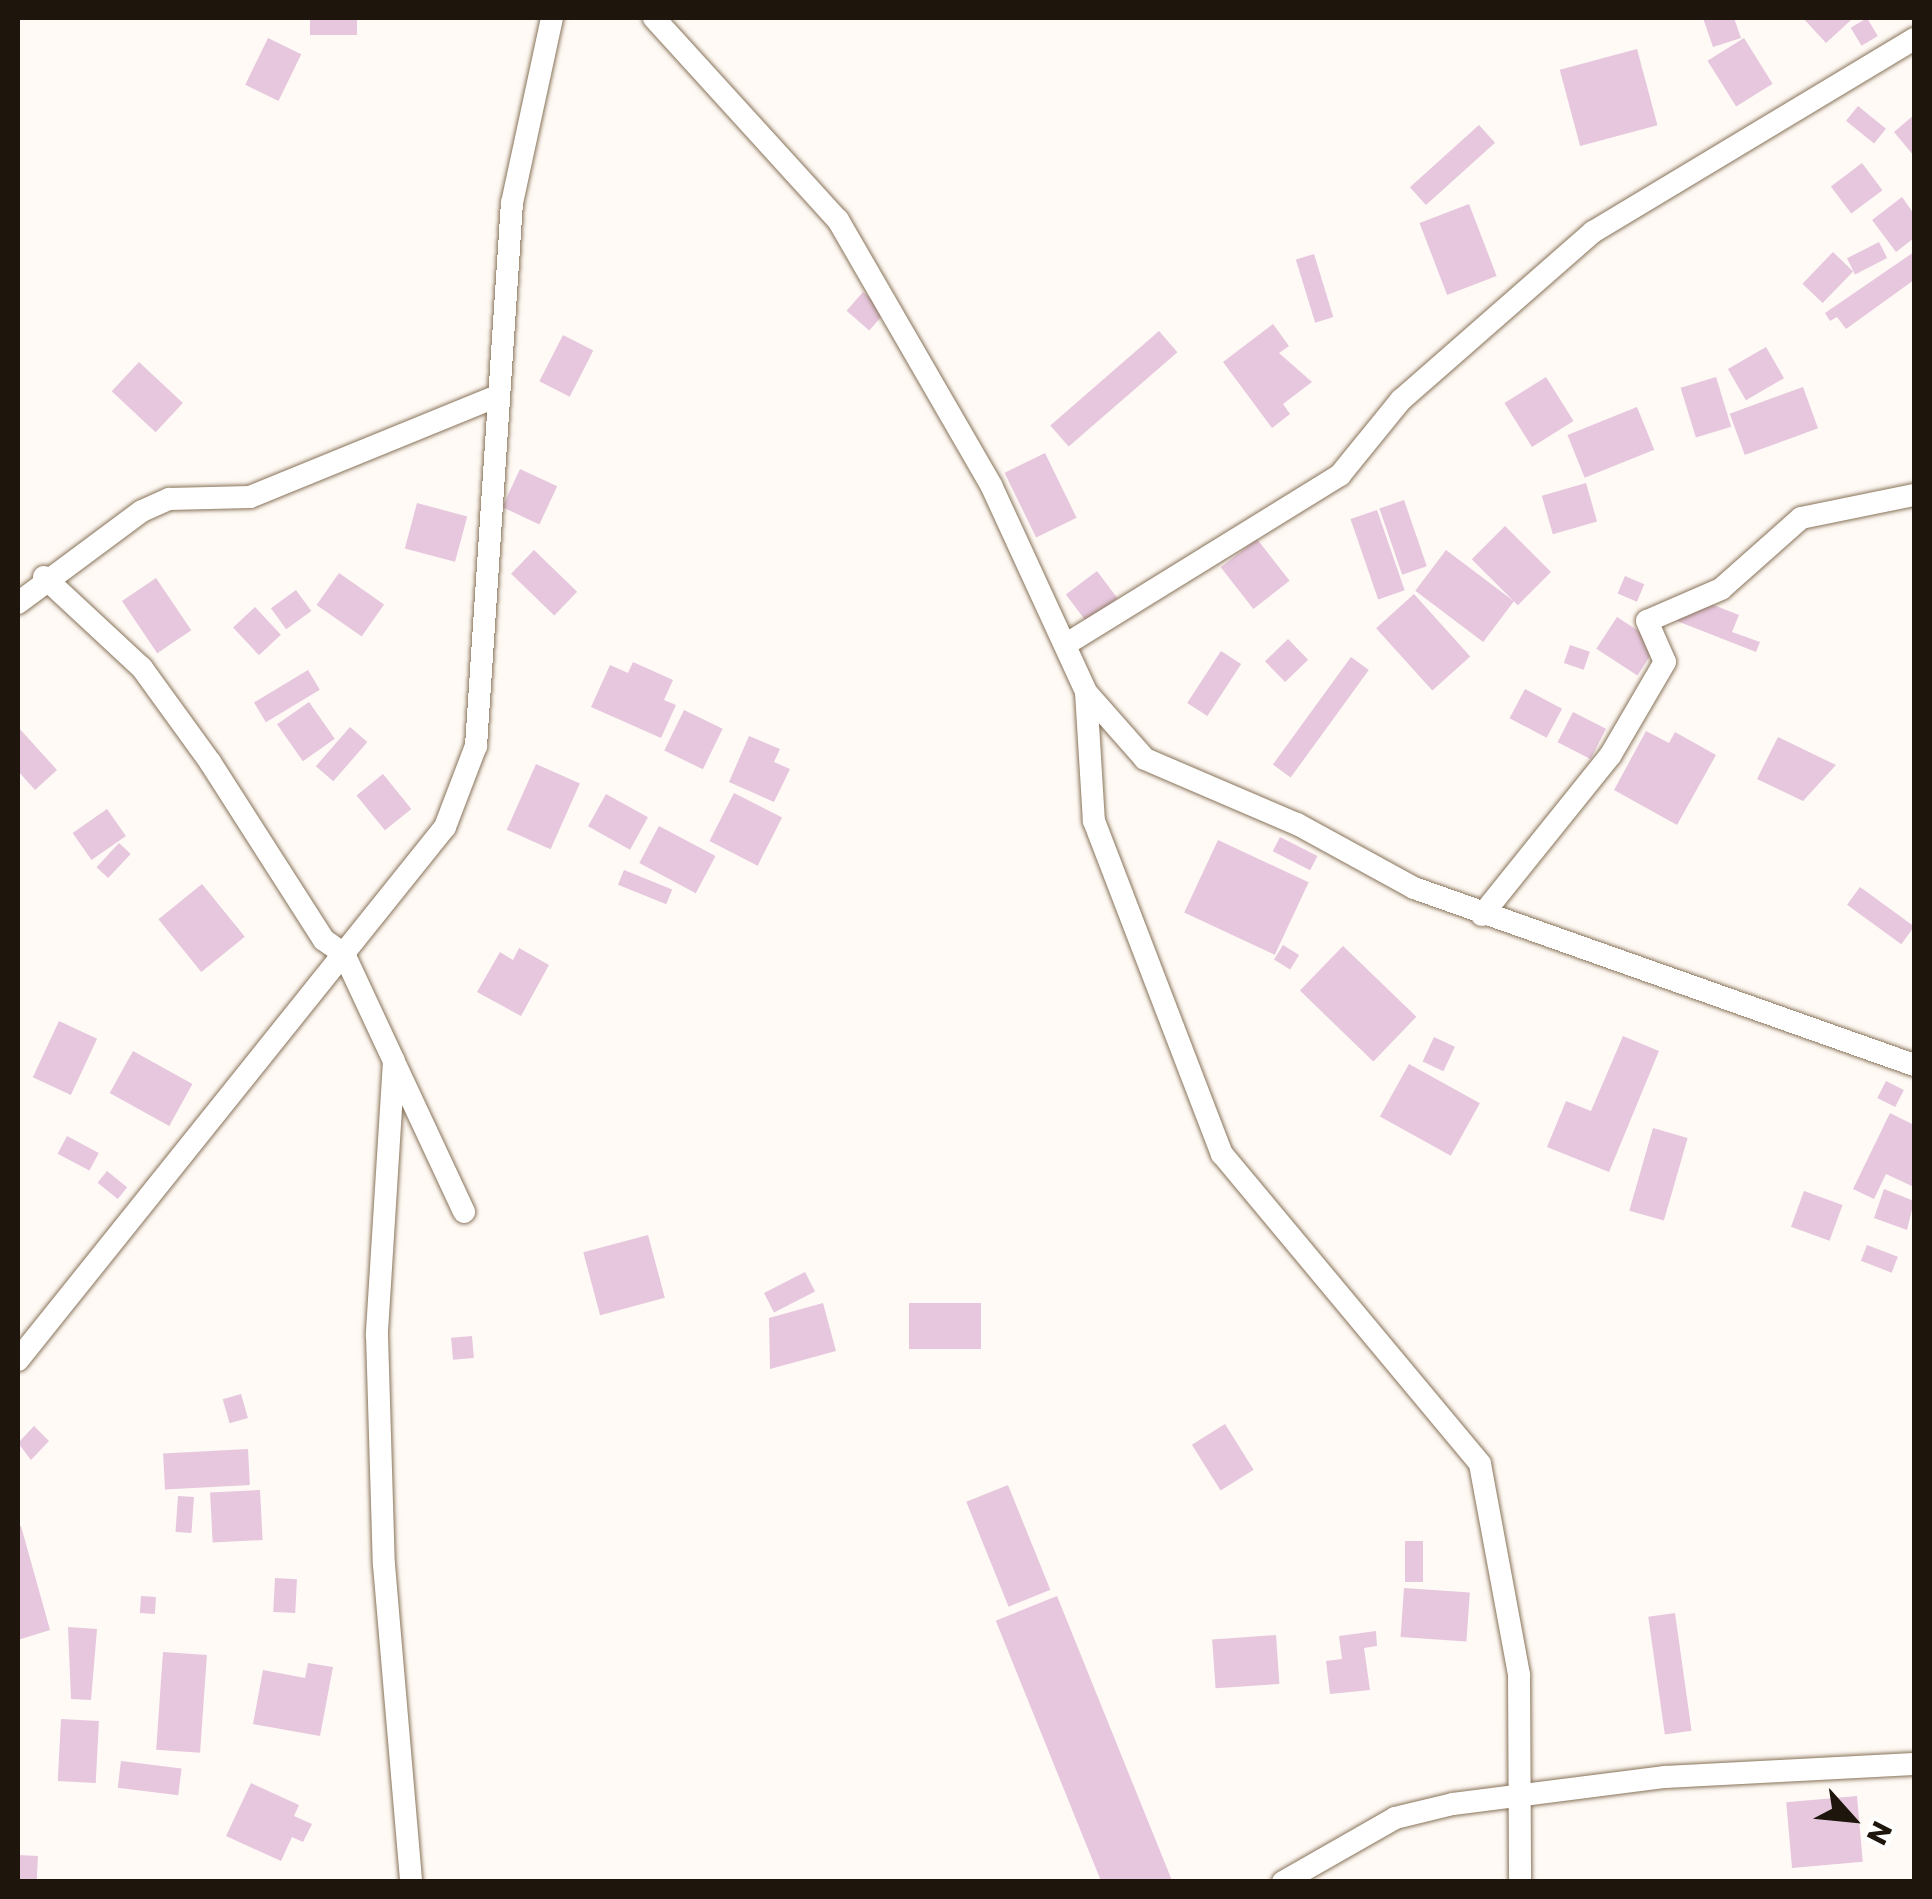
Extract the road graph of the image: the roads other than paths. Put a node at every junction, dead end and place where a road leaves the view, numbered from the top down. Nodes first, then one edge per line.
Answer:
1 (552, 18) edge
2 (654, 18) edge
3 (1914, 39) edge
4 (493, 398) junction
5 (1914, 496) edge
6 (44, 577) junction
7 (18, 603) edge
8 (1068, 642) junction
9 (1086, 692) junction
10 (1482, 915) junction
11 (344, 954) junction
12 (394, 1061) junction
13 (1914, 1065) edge
14 (464, 1212) dead end
15 (18, 1360) edge
16 (1914, 1764) edge
17 (1512, 1797) junction
18 (411, 1882) edge
19 (1283, 1882) edge
20 (1520, 1882) edge

1 - 4 street
2 - 8 street
3 - 8 street
4 - 6 street
4 - 11 street
5 - 10 street
6 - 7 street
6 - 11 street
8 - 9 street
9 - 10 street
9 - 17 street
10 - 13 street
11 - 12 street
11 - 15 street
12 - 14 street
12 - 18 street
16 - 17 street
17 - 19 street
17 - 20 street

